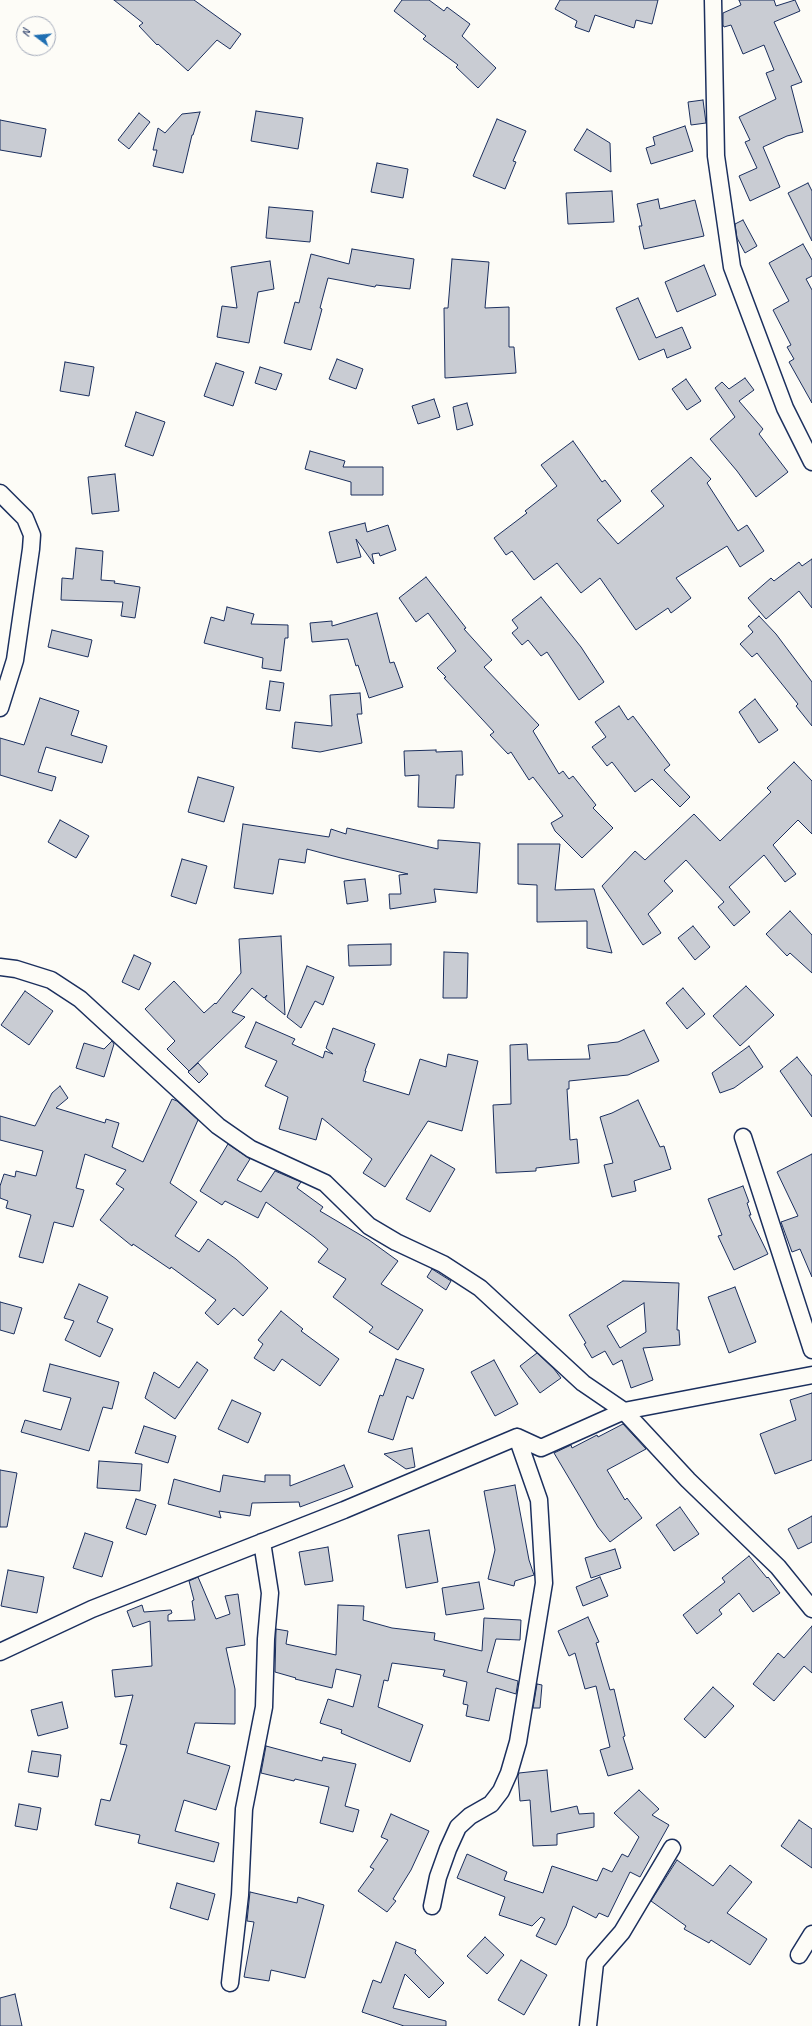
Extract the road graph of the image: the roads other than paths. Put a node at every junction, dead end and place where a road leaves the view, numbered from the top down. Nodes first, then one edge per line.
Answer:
1 (713, 0) edge
2 (812, 462) edge
3 (0, 493) edge
4 (0, 708) edge
5 (0, 967) edge
6 (743, 1137) dead end
7 (812, 1350) edge
8 (812, 1375) edge
9 (624, 1411) junction
10 (517, 1437) junction
11 (262, 1542) junction
12 (812, 1609) edge
13 (0, 1652) edge
14 (672, 1848) dead end
15 (432, 1906) dead end
16 (812, 1934) edge
17 (798, 1955) dead end
18 (230, 1983) dead end
19 (588, 2026) edge

1 - 2 street
3 - 4 street
5 - 9 street
6 - 7 street
8 - 9 street
9 - 10 street
9 - 12 street
10 - 11 street
10 - 15 street
11 - 13 street
11 - 18 street
14 - 19 street
16 - 17 street

